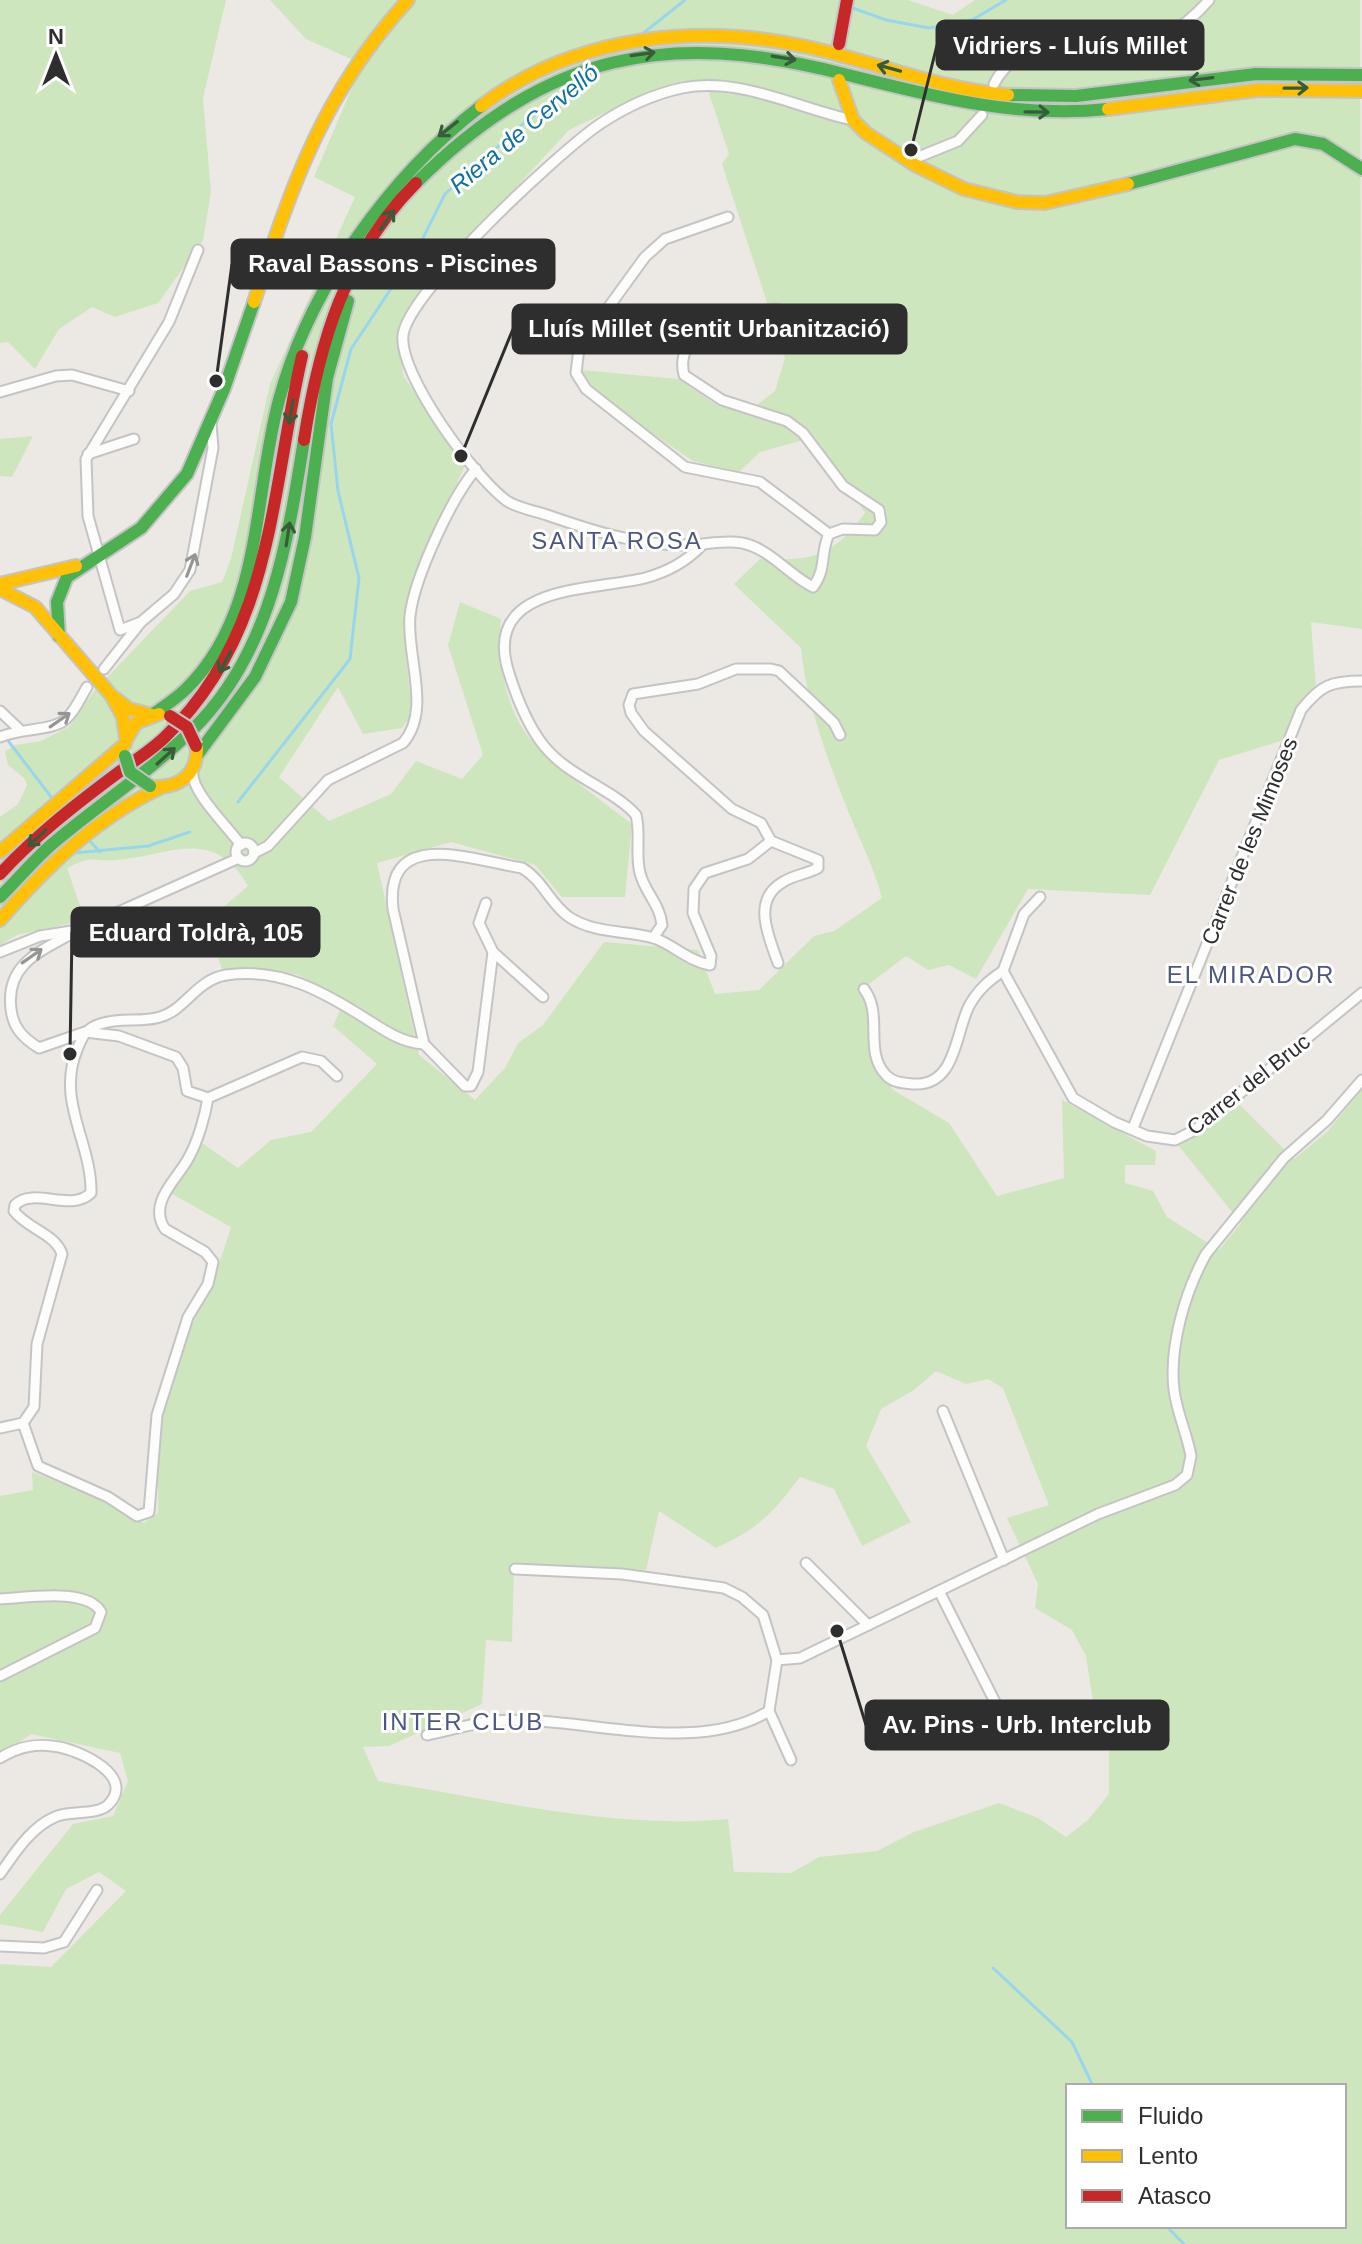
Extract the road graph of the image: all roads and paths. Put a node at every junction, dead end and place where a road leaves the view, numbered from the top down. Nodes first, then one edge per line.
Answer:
1 (408, 0) edge
2 (847, 0) edge
3 (1209, 0) edge
4 (839, 44) dead end
5 (1362, 75) edge
6 (839, 80) dead end
7 (994, 84) dead end
8 (1362, 91) edge
9 (982, 115) dead end
10 (853, 120) junction
11 (911, 160) junction
12 (1362, 169) edge
13 (728, 217) dead end
14 (198, 250) dead end
15 (358, 262) junction
16 (319, 305) junction
17 (777, 309) dead end
18 (129, 391) junction
19 (0, 392) edge
20 (211, 424) junction
21 (134, 439) dead end
22 (88, 454) junction
23 (476, 469) junction
24 (829, 534) junction
25 (701, 546) junction
26 (92, 560) junction
27 (0, 586) edge
28 (141, 622) junction
29 (59, 636) junction
30 (104, 669) dead end
31 (1362, 681) edge
32 (87, 687) dead end
33 (111, 695) junction
34 (0, 711) edge
35 (152, 715) junction
36 (17, 730) junction
37 (840, 735) dead end
38 (0, 737) edge
39 (125, 746) junction
40 (197, 750) junction
41 (193, 771) junction
42 (175, 786) junction
43 (155, 787) junction
44 (202, 798) junction
45 (771, 841) junction
46 (241, 845) junction
47 (0, 852) edge
48 (254, 853) junction
49 (239, 858) junction
50 (0, 874) edge
51 (0, 897) edge
52 (1040, 897) dead end
53 (486, 903) dead end
54 (0, 920) edge
55 (78, 930) junction
56 (653, 938) junction
57 (0, 952) edge
58 (493, 952) junction
59 (778, 963) dead end
60 (1003, 971) junction
61 (864, 989) dead end
62 (1362, 993) edge
63 (543, 997) dead end
64 (85, 1032) junction
65 (424, 1044) junction
66 (337, 1076) dead end
67 (1362, 1080) edge
68 (208, 1098) junction
69 (1133, 1128) junction
70 (943, 1411) dead end
71 (23, 1423) junction
72 (0, 1428) edge
73 (1004, 1560) junction
74 (806, 1563) dead end
75 (515, 1569) dead end
76 (939, 1591) junction
77 (0, 1599) edge
78 (868, 1625) junction
79 (777, 1660) junction
80 (0, 1676) edge
81 (995, 1702) dead end
82 (769, 1711) junction
83 (427, 1735) dead end
84 (0, 1758) edge
85 (791, 1760) dead end
86 (0, 1874) edge
87 (97, 1890) dead end
88 (0, 1946) edge

1 - 20 main road
2 - 4 main road
3 - 7 street
5 -> 16 main road
6 - 10 main road
15 -> 8 main road
9 - 11 street
10 - 11 main road
10 - 23 street
11 - 12 main road
13 - 24 street
14 - 18 street
15 - 40 main road
51 -> 15 main road
16 - 35 main road
16 -> 50 main road
17 - 24 street
18 - 19 street
18 - 22 street
20 - 26 main road
28 -> 20 street
21 - 22 street
22 - 26 street
23 - 25 street
23 - 48 street
24 - 25 street
25 - 56 street
26 - 27 main road
26 - 28 street
26 - 29 main road
27 - 29 main road
28 - 30 street
29 - 33 main road
31 - 69 street, Carrer de les Mimoses
36 -> 32 street
33 - 35 main road
33 - 39 main road
34 - 36 street
35 - 39 main road
35 - 40 main road, bridge
36 - 38 street
37 - 45 street
39 - 43 main road, bridge
39 - 47 main road
40 - 41 main road
41 - 42 main road
41 - 44 street
42 - 43 main road
42 - 44 street
43 - 54 main road
44 - 46 street
45 - 56 street
45 - 59 street
46 - 48 street
46 - 49 street
48 - 49 street
49 - 55 street
52 - 60 street
53 - 58 street
55 - 57 street
64 -> 55 street
56 - 65 street
58 - 63 street
58 - 65 street
60 - 61 street
60 - 69 street, Carrer del Bruc
62 - 69 street, Carrer del Bruc
64 - 65 street
64 - 68 street
64 - 71 street
66 - 68 street
67 - 73 street
68 - 71 street
70 - 73 street
71 - 72 street
73 - 76 street
74 - 78 street
75 - 79 street
76 - 78 street
76 - 81 street
77 - 80 street
78 - 79 street
79 - 82 street
82 - 83 street
82 - 85 street
84 - 86 street
87 - 88 street

